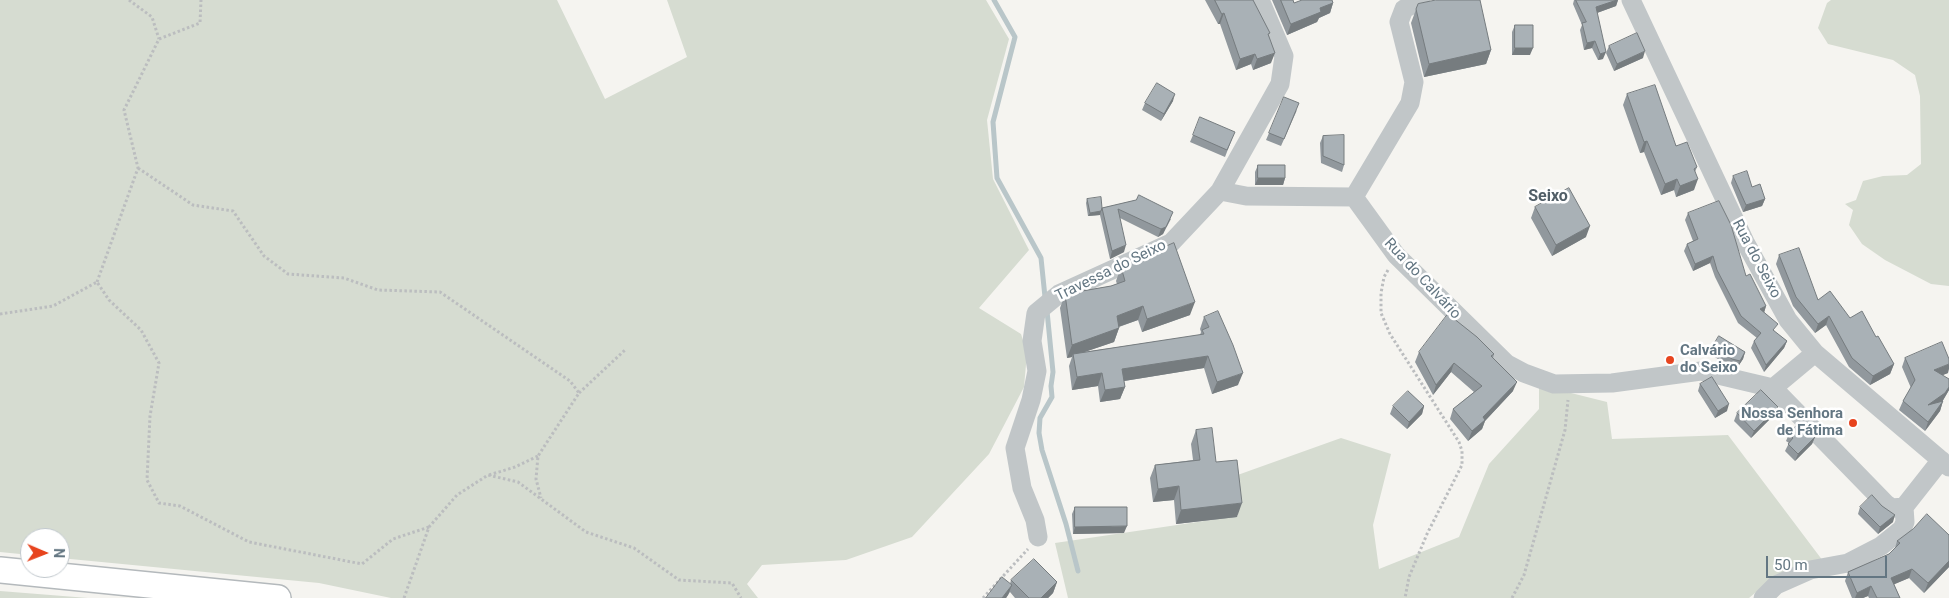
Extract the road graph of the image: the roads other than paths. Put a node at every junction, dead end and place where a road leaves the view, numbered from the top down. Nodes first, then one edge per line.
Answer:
1 (1260, 0) edge
2 (1420, 0) edge
3 (1631, 0) edge
4 (1220, 191) junction
5 (1354, 197) junction
6 (1815, 353) junction
7 (1773, 388) junction
8 (1945, 464) edge
9 (1904, 507) junction
10 (1038, 537) road end
11 (0, 570) edge
12 (278, 598) edge
13 (1763, 598) edge

1 - 4 street
2 - 5 street
3 - 6 street, Rua do Seixo
4 - 5 street
4 - 10 street, Travessa do Seixo
5 - 7 street, Rua do Calvário
6 - 7 street
6 - 8 street, Rua do Seixo
7 - 9 street
8 - 9 street
9 - 13 street
11 - 12 main road

